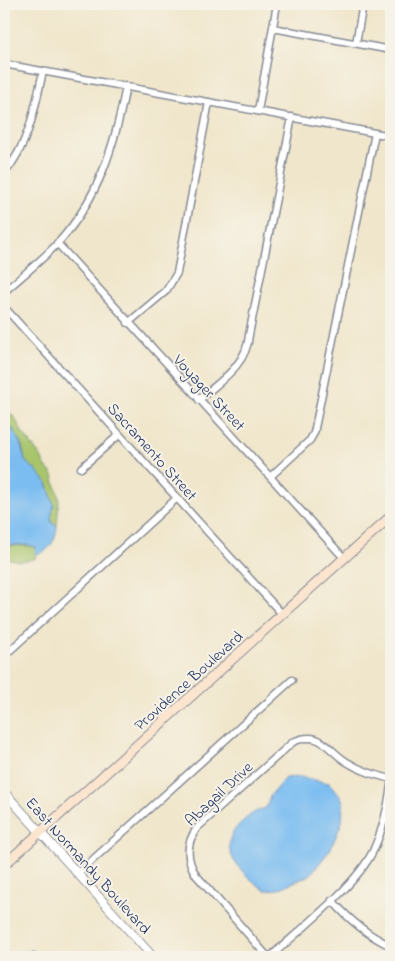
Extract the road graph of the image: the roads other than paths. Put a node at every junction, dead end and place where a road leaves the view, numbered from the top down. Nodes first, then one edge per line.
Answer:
1 (277, 4) edge
2 (363, 4) edge
3 (273, 28) junction
4 (356, 43) junction
5 (391, 50) edge
6 (4, 64) edge
7 (43, 71) junction
8 (126, 86) junction
9 (209, 102) junction
10 (258, 110) junction
11 (292, 117) junction
12 (375, 133) junction
13 (391, 136) edge
14 (4, 174) edge
15 (57, 244) junction
16 (4, 292) edge
17 (4, 307) edge
18 (128, 323) junction
19 (199, 400) junction
20 (119, 435) junction
21 (81, 468) dead end
22 (270, 477) junction
23 (178, 498) junction
24 (389, 521) edge
25 (344, 558) junction
26 (282, 614) junction
27 (4, 656) edge
28 (292, 680) dead end
29 (391, 779) edge
30 (391, 785) edge
31 (4, 792) edge
32 (40, 833) junction
33 (4, 865) edge
34 (78, 873) junction
35 (332, 900) junction
36 (391, 946) edge
37 (154, 957) edge
38 (269, 957) edge

1 - 3 street
2 - 4 street
3 - 4 street
3 - 10 street
4 - 5 street
6 - 7 street
7 - 8 street
7 - 14 street
8 - 9 street
8 - 15 street
9 - 10 street
9 - 18 street
10 - 11 street
11 - 12 street
11 - 19 street
12 - 13 street
12 - 22 street
15 - 16 street
15 - 18 street, Voyager Street
17 - 20 street, Sacramento Street
18 - 19 street, Voyager Street
19 - 22 street, Voyager Street
20 - 21 street
20 - 23 street, Sacramento Street
22 - 25 street, Voyager Street
23 - 26 street, Sacramento Street
23 - 27 street
24 - 25 main road, Providence Boulevard
25 - 26 main road, Providence Boulevard
26 - 32 main road, Providence Boulevard
28 - 34 street
29 - 38 street, Abagail Drive
30 - 35 street
31 - 32 street, East Normandy Boulevard
32 - 33 main road, Providence Boulevard
32 - 34 street, East Normandy Boulevard
34 - 37 street, East Normandy Boulevard
35 - 36 street
35 - 38 street

